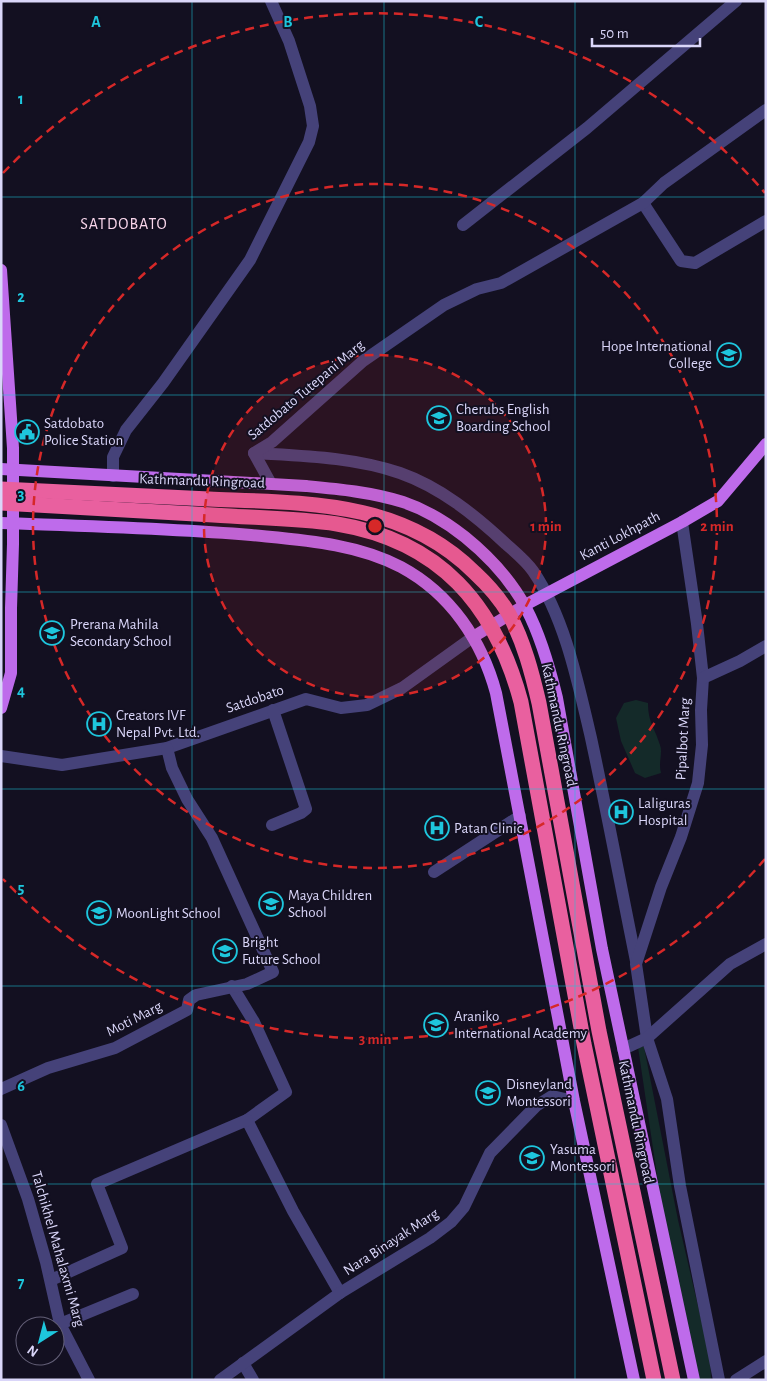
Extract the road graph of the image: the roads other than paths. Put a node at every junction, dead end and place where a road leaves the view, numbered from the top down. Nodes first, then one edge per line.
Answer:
1 (271, 1) edge
2 (736, 1) edge
3 (766, 110) edge
4 (643, 203) junction
5 (766, 221) edge
6 (463, 225) dead end
7 (1, 270) edge
8 (766, 444) edge
9 (254, 453) junction
10 (7, 469) edge
11 (113, 476) junction
12 (271, 484) junction
13 (7, 497) edge
14 (682, 522) junction
15 (7, 523) edge
16 (546, 594) junction
17 (525, 604) junction
18 (6, 609) edge
19 (509, 614) junction
20 (492, 626) junction
21 (473, 637) junction
22 (766, 646) edge
23 (703, 678) junction
24 (1, 708) edge
25 (273, 710) junction
26 (167, 748) junction
27 (1, 756) edge
28 (520, 816) junction
29 (272, 825) dead end
30 (434, 872) dead end
31 (766, 944) edge
32 (636, 964) junction
33 (232, 986) junction
34 (647, 1038) junction
35 (624, 1050) junction
36 (1, 1089) edge
37 (574, 1101) junction
38 (247, 1120) junction
39 (1, 1125) edge
40 (51, 1280) junction
41 (340, 1293) junction
42 (133, 1294) dead end
43 (58, 1316) edge
44 (65, 1322) edge
45 (65, 1334) edge
46 (766, 1361) edge
47 (243, 1363) junction
48 (89, 1380) edge
49 (220, 1380) edge
50 (253, 1380) edge
51 (634, 1380) edge
52 (654, 1380) edge
53 (673, 1380) edge
54 (694, 1380) edge
55 (719, 1380) edge
56 (736, 1380) edge

1 - 11 street
2 - 6 street
3 - 4 street, Satdobato Tutepani Marg
4 - 5 street
4 - 9 street, Satdobato Tutepani Marg
7 - 10 main road
8 - 14 main road, Kanti Lokhpath
9 - 12 street, Satdobato Tutepani Marg
9 - 16 street
10 - 11 main road
10 - 13 main road
11 - 12 main road
12 - 17 main road
13 - 15 main road
13 - 19 highway, Kathmandu Ringroad
13 - 20 highway
14 - 16 main road, Kanti Lokhpath
14 - 23 street, Pipalbot Marg
15 - 18 main road
15 - 21 main road
16 - 17 main road, Kanti Lokhpath
16 - 32 street
17 - 19 main road, Kanti Lokhpath
17 - 35 main road
18 - 24 main road
19 - 20 main road, Kanti Lokhpath
19 - 53 highway, Kathmandu Ringroad
20 - 21 main road, Kanti Lokhpath
20 - 52 highway
21 - 25 street, Satdobato
21 - 28 main road
22 - 23 street
23 - 32 street, Pipalbot Marg
25 - 26 street, Satdobato
25 - 29 street
26 - 27 street, Satdobato
26 - 33 street, Moti Marg
28 - 30 street
28 - 37 main road
31 - 34 street
32 - 34 street, Pipalbot Marg
33 - 36 street, Moti Marg
33 - 38 street
34 - 35 street
34 - 55 street, Pipalbot Marg
35 - 54 main road
37 - 41 street, Nara Binayak Marg
37 - 51 main road
38 - 40 street
38 - 41 street
39 - 40 street, Talchikhel Mahalaxmi Marg
40 - 43 street, Talchikhel Mahalaxmi Marg
41 - 47 street, Nara Binayak Marg
42 - 44 street
45 - 48 street, Talchikhel Mahalaxmi Marg
46 - 56 street
47 - 49 street, Nara Binayak Marg
47 - 50 street

